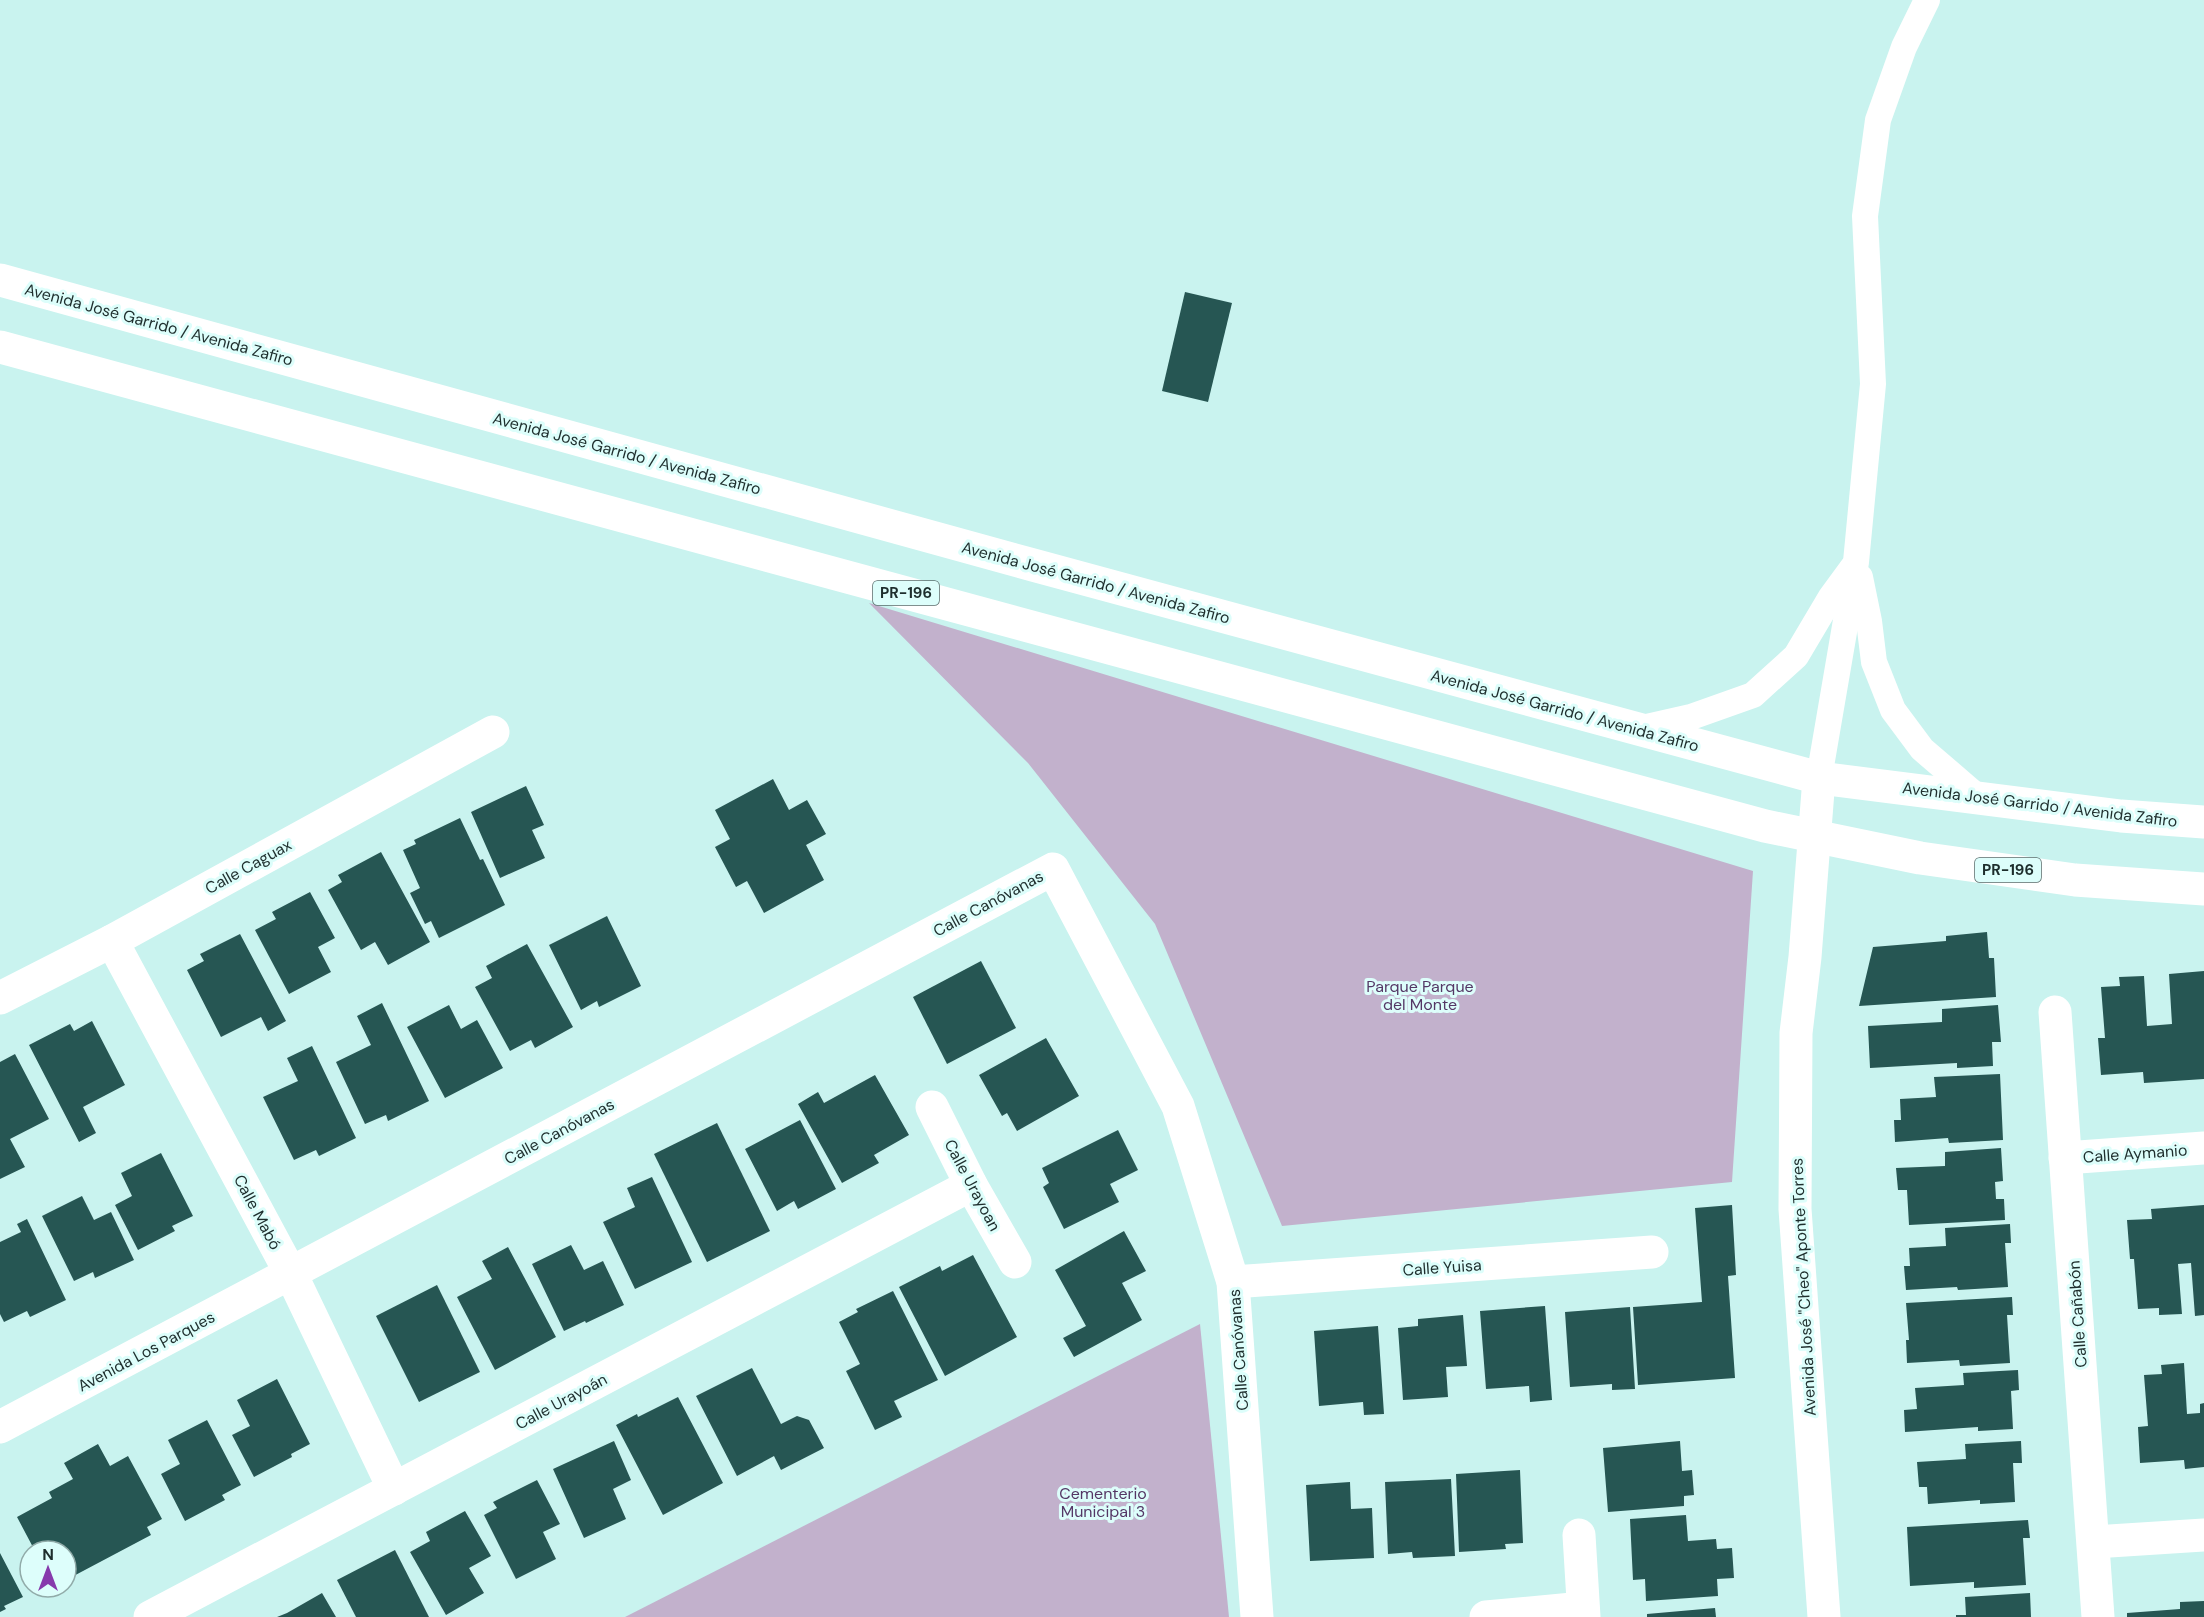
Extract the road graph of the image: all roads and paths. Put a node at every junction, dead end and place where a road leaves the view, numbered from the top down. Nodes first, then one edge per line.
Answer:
1 (1927, 0) edge
2 (0, 280) edge
3 (0, 347) edge
4 (1857, 562) junction
5 (1637, 730) junction
6 (494, 732) dead end
7 (1819, 778) junction
8 (1979, 798) junction
9 (2204, 822) edge
10 (1813, 837) junction
11 (2204, 889) edge
12 (112, 941) junction
13 (0, 998) edge
14 (2055, 1012) dead end
15 (932, 1107) dead end
16 (2204, 1148) edge
17 (2065, 1158) junction
18 (971, 1185) junction
19 (1652, 1252) dead end
20 (1015, 1262) dead end
21 (291, 1274) junction
22 (1233, 1282) junction
23 (0, 1427) edge
24 (394, 1489) junction
25 (1578, 1535) dead end
26 (2204, 1535) edge
27 (2094, 1542) junction
28 (1583, 1613) edge
29 (150, 1617) edge
30 (1257, 1617) edge
31 (1486, 1617) edge
32 (1824, 1617) edge
33 (2098, 1617) edge

1 - 4 lane
2 - 5 street, Avenida José Garrido / Avenida Zafiro
3 - 10 street, PR-196
4 - 5 lane
4 - 7 lane
4 - 8 lane
5 - 7 street, Avenida José Garrido / Avenida Zafiro
6 - 12 street, Calle Caguax
7 - 8 street, Avenida José Garrido / Avenida Zafiro
7 - 10 street, Avenida José "Cheo" Aponte Torres
8 - 9 street, Avenida José Garrido / Avenida Zafiro
10 - 11 street, PR-196
10 - 32 street, Avenida José "Cheo" Aponte Torres
12 - 13 street, Calle Caguax
12 - 21 street, Calle Mabó
14 - 17 street, Calle Cañabón
15 - 18 street, Calle Urayoan
16 - 17 street, Calle Aymanio
17 - 27 street, Calle Cañabón
18 - 20 street, Calle Urayoan
18 - 24 street, Calle Urayoán
19 - 22 street, Calle Yuisa
21 - 22 street, Calle Canóvanas
21 - 23 street, Avenida Los Parques
21 - 24 street, Calle Mabó
22 - 30 street, Calle Canóvanas
24 - 29 street, Calle Urayoán
25 - 28 street
26 - 27 street
27 - 33 street, Calle Cañabón
28 - 31 street

